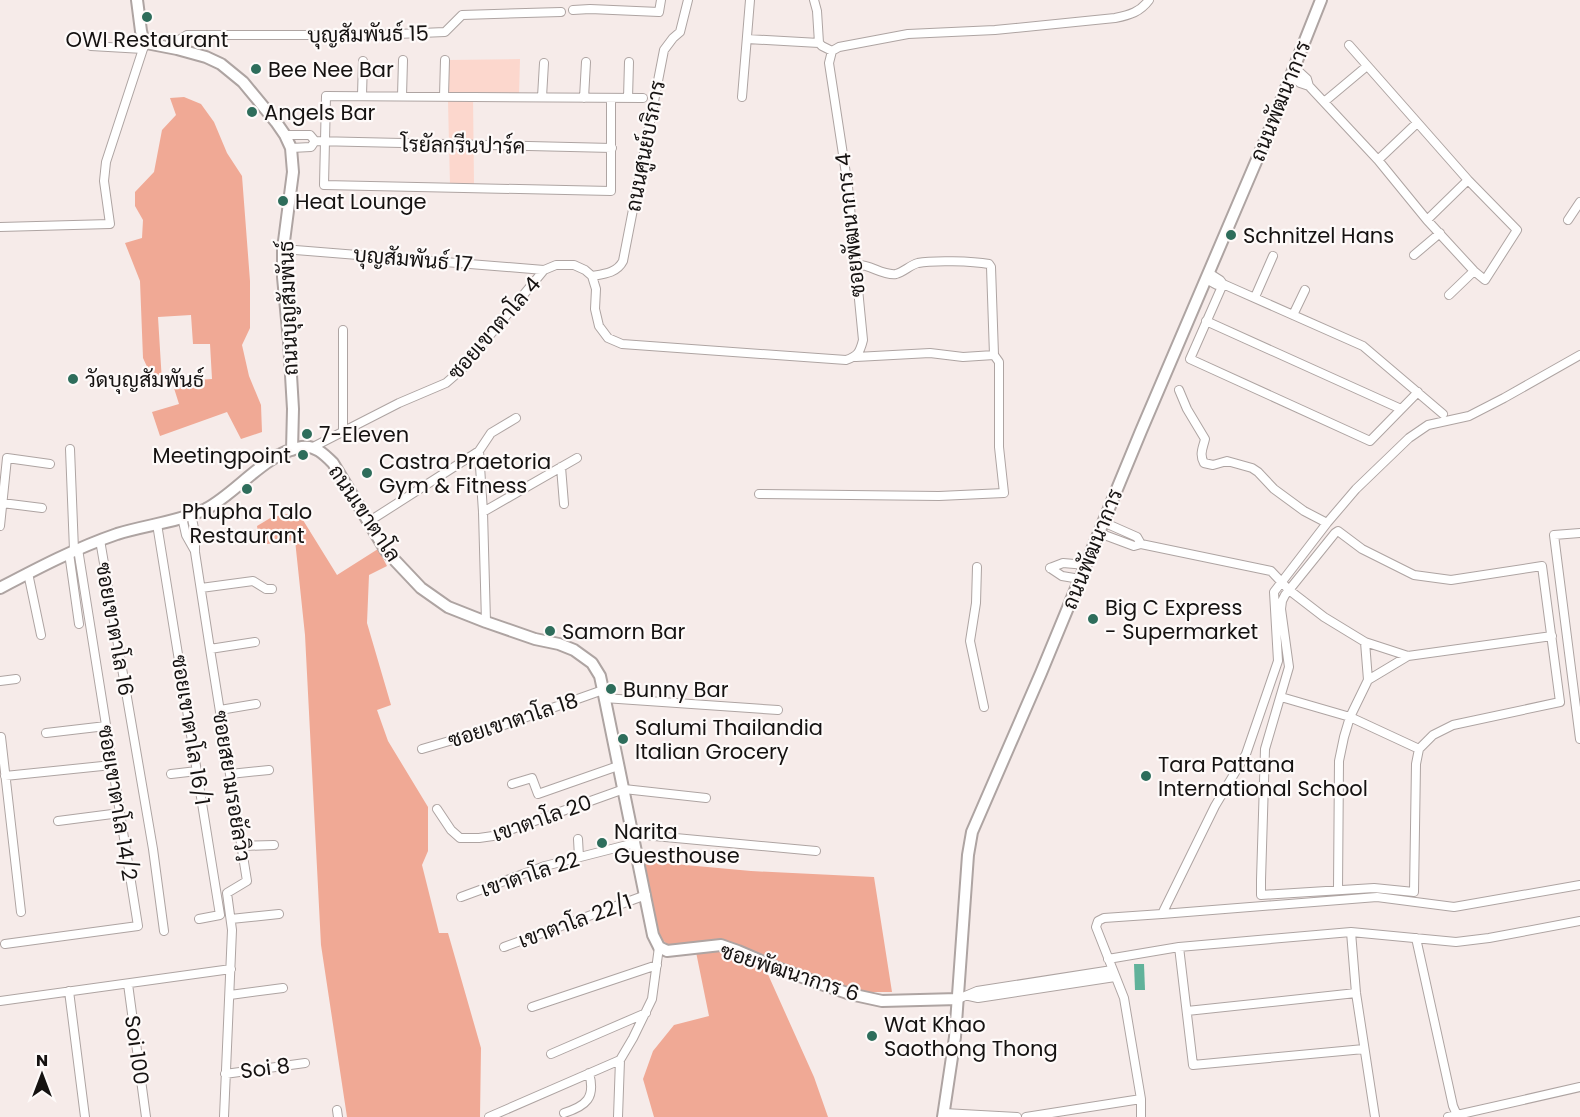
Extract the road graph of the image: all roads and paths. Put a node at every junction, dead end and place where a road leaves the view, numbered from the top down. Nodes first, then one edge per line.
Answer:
1 (137, 0) edge
2 (588, 0) edge
3 (611, 0) edge
4 (661, 0) edge
5 (688, 0) edge
6 (750, 0) edge
7 (814, 0) edge
8 (1149, 0) edge
9 (1321, 0) edge
10 (590, 9) junction
11 (573, 10) dead end
12 (610, 10) junction
13 (561, 12) dead end
14 (747, 39) junction
15 (819, 43) junction
16 (1349, 45) dead end
17 (92, 46) dead end
18 (145, 46) junction
19 (177, 49) junction
20 (832, 51) junction
21 (403, 60) dead end
22 (445, 60) dead end
23 (363, 61) dead end
24 (586, 62) dead end
25 (629, 62) dead end
26 (544, 63) dead end
27 (1367, 66) junction
28 (1292, 71) junction
29 (362, 95) junction
30 (402, 96) junction
31 (444, 96) junction
32 (543, 97) junction
33 (742, 97) dead end
34 (584, 98) junction
35 (628, 98) junction
36 (643, 98) dead end
37 (611, 99) junction
38 (1324, 102) junction
39 (1417, 123) junction
40 (285, 135) junction
41 (315, 141) junction
42 (326, 141) junction
43 (291, 148) junction
44 (612, 148) junction
45 (1378, 160) junction
46 (1468, 180) junction
47 (1580, 202) edge
48 (1427, 220) junction
49 (1568, 220) dead end
50 (0, 227) edge
51 (1440, 233) junction
52 (282, 249) junction
53 (1414, 255) dead end
54 (1273, 256) dead end
55 (855, 265) junction
56 (544, 270) junction
57 (1474, 271) junction
58 (592, 276) junction
59 (1207, 276) junction
60 (1223, 284) junction
61 (1305, 290) dead end
62 (1449, 295) dead end
63 (1255, 297) junction
64 (1293, 315) junction
65 (1206, 321) junction
66 (343, 330) dead end
67 (994, 354) junction
68 (1580, 355) edge
69 (856, 357) junction
70 (1179, 390) dead end
71 (1418, 392) junction
72 (1401, 410) junction
73 (1443, 414) dead end
74 (516, 418) dead end
75 (343, 432) junction
76 (313, 447) junction
77 (70, 449) dead end
78 (292, 450) junction
79 (479, 451) junction
80 (577, 458) dead end
81 (50, 464) dead end
82 (561, 467) junction
83 (759, 494) dead end
84 (2, 503) junction
85 (564, 504) dead end
86 (42, 508) dead end
87 (483, 512) junction
88 (186, 516) junction
89 (368, 522) junction
90 (1103, 522) junction
91 (1327, 523) junction
92 (157, 524) junction
93 (0, 526) edge
94 (1099, 533) junction
95 (1580, 533) edge
96 (100, 540) junction
97 (1141, 544) junction
98 (74, 550) junction
99 (1086, 565) junction
100 (977, 567) dead end
101 (27, 573) junction
102 (1080, 579) junction
103 (1281, 581) junction
104 (0, 588) edge
105 (201, 588) junction
106 (272, 589) dead end
107 (1289, 590) junction
108 (486, 622) junction
109 (79, 624) dead end
110 (41, 635) dead end
111 (1552, 636) junction
112 (255, 642) dead end
113 (1365, 642) junction
114 (210, 649) junction
115 (1408, 656) junction
116 (16, 679) dead end
117 (1368, 680) junction
118 (0, 681) edge
119 (604, 694) junction
120 (1281, 697) junction
121 (256, 704) dead end
122 (984, 707) dead end
123 (220, 710) junction
124 (778, 710) dead end
125 (1350, 717) junction
126 (106, 726) junction
127 (46, 733) dead end
128 (1, 737) edge
129 (1580, 739) edge
130 (422, 749) dead end
131 (1419, 749) junction
132 (112, 765) junction
133 (618, 766) junction
134 (269, 770) dead end
135 (197, 771) junction
136 (171, 774) dead end
137 (230, 774) junction
138 (5, 776) junction
139 (512, 784) dead end
140 (624, 789) junction
141 (4, 791) edge
142 (706, 798) dead end
143 (437, 809) dead end
144 (120, 813) junction
145 (58, 821) dead end
146 (578, 839) dead end
147 (634, 839) junction
148 (274, 845) dead end
149 (242, 846) junction
150 (816, 851) dead end
151 (579, 857) junction
152 (1580, 885) edge
153 (1338, 890) junction
154 (646, 896) junction
155 (461, 897) dead end
156 (21, 912) dead end
157 (279, 914) dead end
158 (1162, 914) junction
159 (199, 919) dead end
160 (231, 919) junction
161 (1580, 921) edge
162 (164, 931) dead end
163 (1351, 932) junction
164 (1416, 938) junction
165 (5, 944) dead end
166 (504, 946) dead end
167 (659, 946) junction
168 (1179, 947) junction
169 (1108, 959) junction
170 (657, 965) junction
171 (231, 969) junction
172 (1114, 974) junction
173 (128, 984) junction
174 (283, 988) dead end
175 (69, 991) junction
176 (1356, 993) junction
177 (230, 995) junction
178 (963, 998) junction
179 (0, 1001) edge
180 (532, 1007) dead end
181 (1187, 1011) junction
182 (646, 1013) junction
183 (1364, 1049) junction
184 (551, 1054) dead end
185 (620, 1060) junction
186 (305, 1063) dead end
187 (589, 1073) junction
188 (225, 1074) junction
189 (1580, 1087) edge
190 (1141, 1099) junction
191 (564, 1113) dead end
192 (944, 1115) edge
193 (1457, 1115) junction
194 (85, 1117) edge
195 (146, 1117) edge
196 (224, 1117) edge
197 (489, 1117) edge
198 (618, 1117) edge
199 (1017, 1117) edge
200 (1026, 1117) edge
201 (1141, 1117) edge
202 (1375, 1117) edge
203 (1448, 1117) edge

1 - 18 street
2 - 10 street
3 - 12 street
4 - 12 street
5 - 58 street, ถนนศูนย์บริการ
6 - 14 street
7 - 15 street
8 - 20 street
9 - 28 street, ถนนพัฒนาการ
10 - 11 street
10 - 12 street
13 - 19 street, บุญสัมพันธ์ 15
14 - 15 street
14 - 33 street
15 - 20 street
16 - 27 street
17 - 18 street
18 - 19 street, ถนนบุญสัมพันธ์
18 - 50 street
19 - 40 street, ถนนบุญสัมพันธ์
20 - 55 street, ซอยพัฒนาการ 4
21 - 30 street
22 - 31 street
23 - 29 street
24 - 34 street
25 - 35 street
26 - 32 street
27 - 38 street
27 - 39 street
28 - 38 street
28 - 59 street, ถนนพัฒนาการ
29 - 30 street
29 - 42 street
30 - 31 street
31 - 32 street
32 - 34 street
34 - 37 street
35 - 36 street
35 - 37 street
37 - 44 street
38 - 45 street
39 - 45 street
39 - 46 street
40 - 41 street, โรยัลกรีนปาร์ค
40 - 43 street, ถนนบุญสัมพันธ์
41 - 42 street, โรยัลกรีนปาร์ค
41 - 43 street, โรยัลกรีนปาร์ค
42 - 44 street, โรยัลกรีนปาร์ค
42 - 44 street
43 - 52 street, ถนนบุญสัมพันธ์
45 - 48 street
46 - 48 street
46 - 57 street
47 - 49 street
48 - 51 street
51 - 53 street
51 - 57 street
52 - 56 street, บุญสัมพันธ์ 17
52 - 78 street, ถนนบุญสัมพันธ์
54 - 63 street
55 - 67 street
55 - 69 street, ซอยพัฒนาการ 4
56 - 58 street
56 - 75 street, ซอยเขาตาโล 4
57 - 62 street
58 - 69 street
59 - 60 street
59 - 90 street, ถนนพัฒนาการ
60 - 63 street
60 - 65 street
61 - 64 street
63 - 64 street
64 - 71 street
65 - 72 street
65 - 72 street
66 - 75 street
67 - 69 street
67 - 83 street
68 - 91 street
70 - 91 street
71 - 72 street
71 - 73 street
74 - 79 street
75 - 76 street, ซอยเขาตาโล 4
76 - 78 street, ถนนเขาตาโล
76 - 89 street, ถนนเขาตาโล
77 - 98 street
78 - 88 street, ถนนเขาตาโล
79 - 87 street
79 - 89 street
80 - 82 street
81 - 84 street
82 - 85 street
82 - 87 street
84 - 86 street
84 - 93 street
87 - 108 street
88 - 92 street, ถนนเขาตาโล
88 - 105 street, ซอยสยามรอยัลวิว
89 - 108 street, ถนนเขาตาโล
90 - 94 street, ถนนพัฒนาการ
90 - 97 street
91 - 103 street
92 - 96 street, ถนนเขาตาโล
92 - 135 street, ซอยเขาตาโล 16/1
94 - 97 street
94 - 99 street, ถนนพัฒนาการ
95 - 129 street
96 - 98 street, ถนนเขาตาโล
96 - 162 street, ซอยเขาตาโล 16
97 - 103 street
98 - 101 street, ถนนเขาตาโล
98 - 109 street
98 - 126 street, ซอยเขาตาโล 14/2
99 - 102 street, ถนนพัฒนาการ
99 - 102 street
100 - 122 street
101 - 104 street, ถนนเขาตาโล
101 - 110 street
102 - 178 street, ถนนพัฒนาการ
103 - 107 street
103 - 158 street
105 - 106 street
105 - 114 street, ซอยสยามรอยัลวิว
107 - 111 street
107 - 113 street
107 - 120 street
108 - 119 street, ถนนเขาตาโล
111 - 115 street
111 - 131 street
112 - 114 street
113 - 115 street
113 - 117 street
114 - 123 street, ซอยสยามรอยัลวิว
115 - 117 street
116 - 118 street
117 - 125 street
119 - 124 street
119 - 130 street, ซอยเขาตาโล 18
119 - 133 street, ถนนเขาตาโล
120 - 125 street
120 - 153 street
121 - 123 street
123 - 137 street, ซอยสยามรอยัลวิว
125 - 131 street
125 - 153 street
126 - 127 street
126 - 132 street, ซอยเขาตาโล 14/2
128 - 138 street
131 - 153 street
132 - 138 street
132 - 144 street, ซอยเขาตาโล 14/2
133 - 139 street
133 - 140 street, ถนนเขาตาโล
134 - 137 street
135 - 136 street
135 - 159 street, ซอยเขาตาโล 16/1
137 - 149 street, ซอยสยามรอยัลวิว
138 - 141 street
140 - 142 street
140 - 143 street, เขาตาโล 20
140 - 147 street, ถนนเขาตาโล
141 - 156 street
144 - 145 street
144 - 165 street, ซอยเขาตาโล 14/2
146 - 151 street
147 - 150 street, เขาตาโล 22
147 - 151 street, เขาตาโล 22
147 - 154 street, ถนนเขาตาโล
148 - 149 street
149 - 160 street, ซอยสยามรอยัลวิว
151 - 155 street, เขาตาโล 22
152 - 158 street
154 - 166 street, เขาตาโล 22/1
154 - 167 street, ถนนเขาตาโล
157 - 160 street
158 - 169 street
160 - 171 street, ซอยสยามรอยัลวิว
161 - 164 street
163 - 164 street
163 - 168 street
163 - 176 street
164 - 193 street
167 - 170 street
167 - 178 street, ซอยพัฒนาการ 6
168 - 169 street
168 - 181 street
169 - 172 street
170 - 180 street
170 - 182 street
171 - 173 street
171 - 177 street, ซอยสยามรอยัลวิว
172 - 178 street
172 - 190 street
173 - 175 street
173 - 195 street, Soi 100
174 - 177 street
175 - 179 street
175 - 194 street
176 - 181 street
176 - 183 street
177 - 188 street, ซอยสยามรอยัลวิว
178 - 192 street, ถนนพัฒนาการ
181 - 183 street
182 - 184 street
182 - 185 street
183 - 202 street
185 - 187 street
185 - 198 street
186 - 188 street, Soi 8
187 - 191 street
187 - 197 street
188 - 196 street, ซอยสยามรอยัลวิว
189 - 193 street
190 - 200 street
190 - 201 street
192 - 199 street
193 - 203 street

